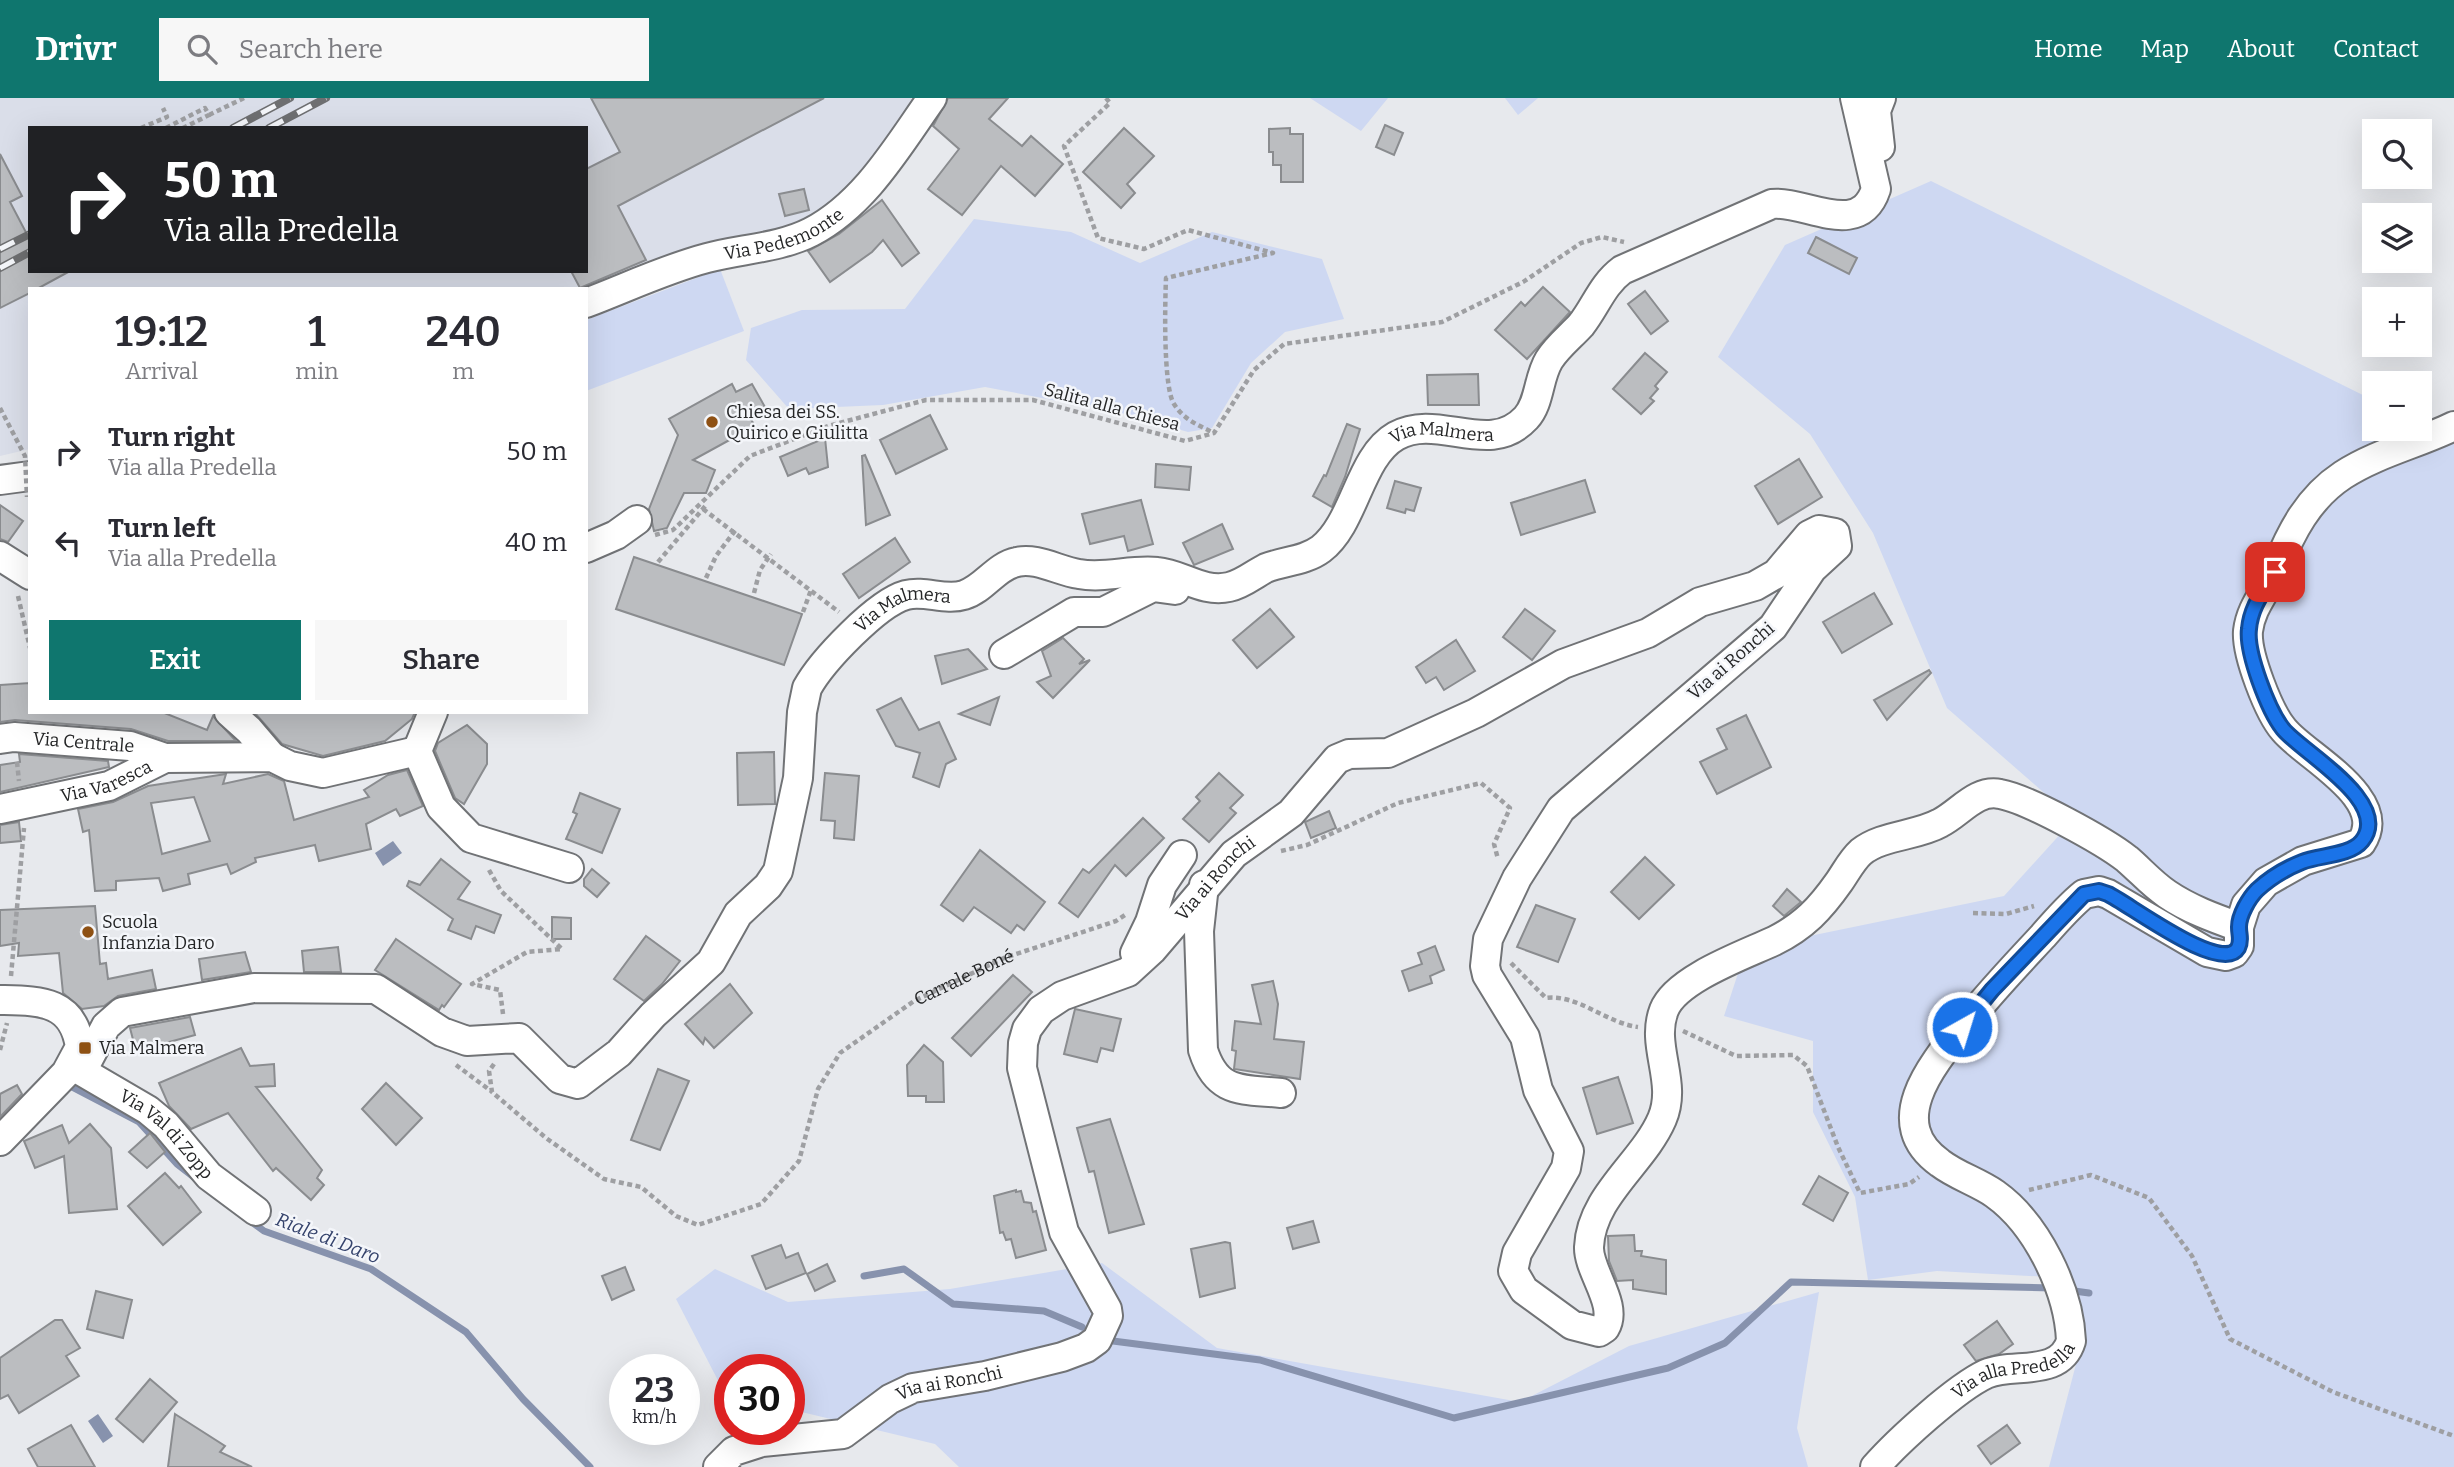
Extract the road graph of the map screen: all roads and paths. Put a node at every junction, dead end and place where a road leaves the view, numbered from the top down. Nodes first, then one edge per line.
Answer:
1 (244, 98) edge
2 (932, 98) edge
3 (1106, 98) edge
4 (1855, 98) edge
5 (1881, 98) edge
6 (163, 108) dead end
7 (209, 115) junction
8 (146, 126) edge
9 (170, 126) edge
10 (186, 126) edge
11 (1874, 194) junction
12 (1655, 257) junction
13 (588, 302) edge
14 (0, 408) edge
15 (2454, 426) edge
16 (1214, 433) junction
17 (28, 478) edge
18 (0, 480) edge
19 (28, 486) edge
20 (707, 504) dead end
21 (703, 509) junction
22 (637, 520) dead end
23 (735, 530) junction
24 (612, 537) junction
25 (588, 547) edge
26 (770, 556) junction
27 (658, 562) dead end
28 (13, 564) edge
29 (706, 578) dead end
30 (1212, 588) junction
31 (811, 590) junction
32 (754, 593) dead end
33 (803, 612) dead end
34 (860, 628) junction
35 (28, 639) edge
36 (1004, 654) dead end
37 (231, 714) edge
38 (434, 714) edge
39 (7, 738) edge
40 (417, 751) junction
41 (272, 757) junction
42 (166, 758) junction
43 (11, 807) edge
44 (471, 838) junction
45 (1272, 851) dead end
46 (1182, 855) dead end
47 (569, 868) dead end
48 (1500, 868) dead end
49 (1204, 885) junction
50 (1127, 914) dead end
51 (2239, 927) junction
52 (1128, 972) junction
53 (5, 990) edge
54 (504, 1023) dead end
55 (6, 1030) dead end
56 (3, 1036) edge
57 (0, 1051) edge
58 (502, 1060) dead end
59 (66, 1071) junction
60 (463, 1072) dead end
61 (492, 1092) junction
62 (1281, 1093) dead end
63 (0, 1140) edge
64 (256, 1211) dead end
65 (718, 1467) edge
66 (1875, 1467) edge

1 - 7 path
2 - 13 street, Via Pedemonte
3 - 16 path
4 - 11 street
5 - 11 street
6 - 8 path
7 - 9 path
7 - 10 path
11 - 12 street, Via Malmera
12 - 16 path
12 - 30 street, Via Malmera
14 - 17 path, bridge
15 - 51 street, Via alla Predella
16 - 24 path, Salita alla Chiesa
18 - 19 street
20 - 21 path
21 - 23 path
21 - 27 path
22 - 24 street
23 - 26 path
23 - 29 path
24 - 25 street
26 - 31 path
26 - 32 path
28 - 35 path
30 - 34 street, Via Malmera
30 - 36 street
31 - 33 path
31 - 34 path
34 - 59 street, Via Malmera
37 - 41 street
38 - 40 street
39 - 42 street, Via Centrale
39 - 43 path
40 - 41 street, Via Varesca
40 - 44 street
41 - 42 street, Via Varesca
42 - 43 street, Via Varesca
43 - 53 path
44 - 47 street
44 - 54 path
45 - 48 path
46 - 52 street
49 - 51 street, Via ai Ronchi
49 - 52 street, Via ai Ronchi
49 - 62 street
50 - 61 path, Carrale Boné
51 - 66 street, Via alla Predella
52 - 65 street, Via ai Ronchi
53 - 59 street
55 - 56 path
56 - 57 path
58 - 61 path
59 - 63 street
59 - 64 street, Via Val di Zopp
60 - 61 path, Carrale Boné

